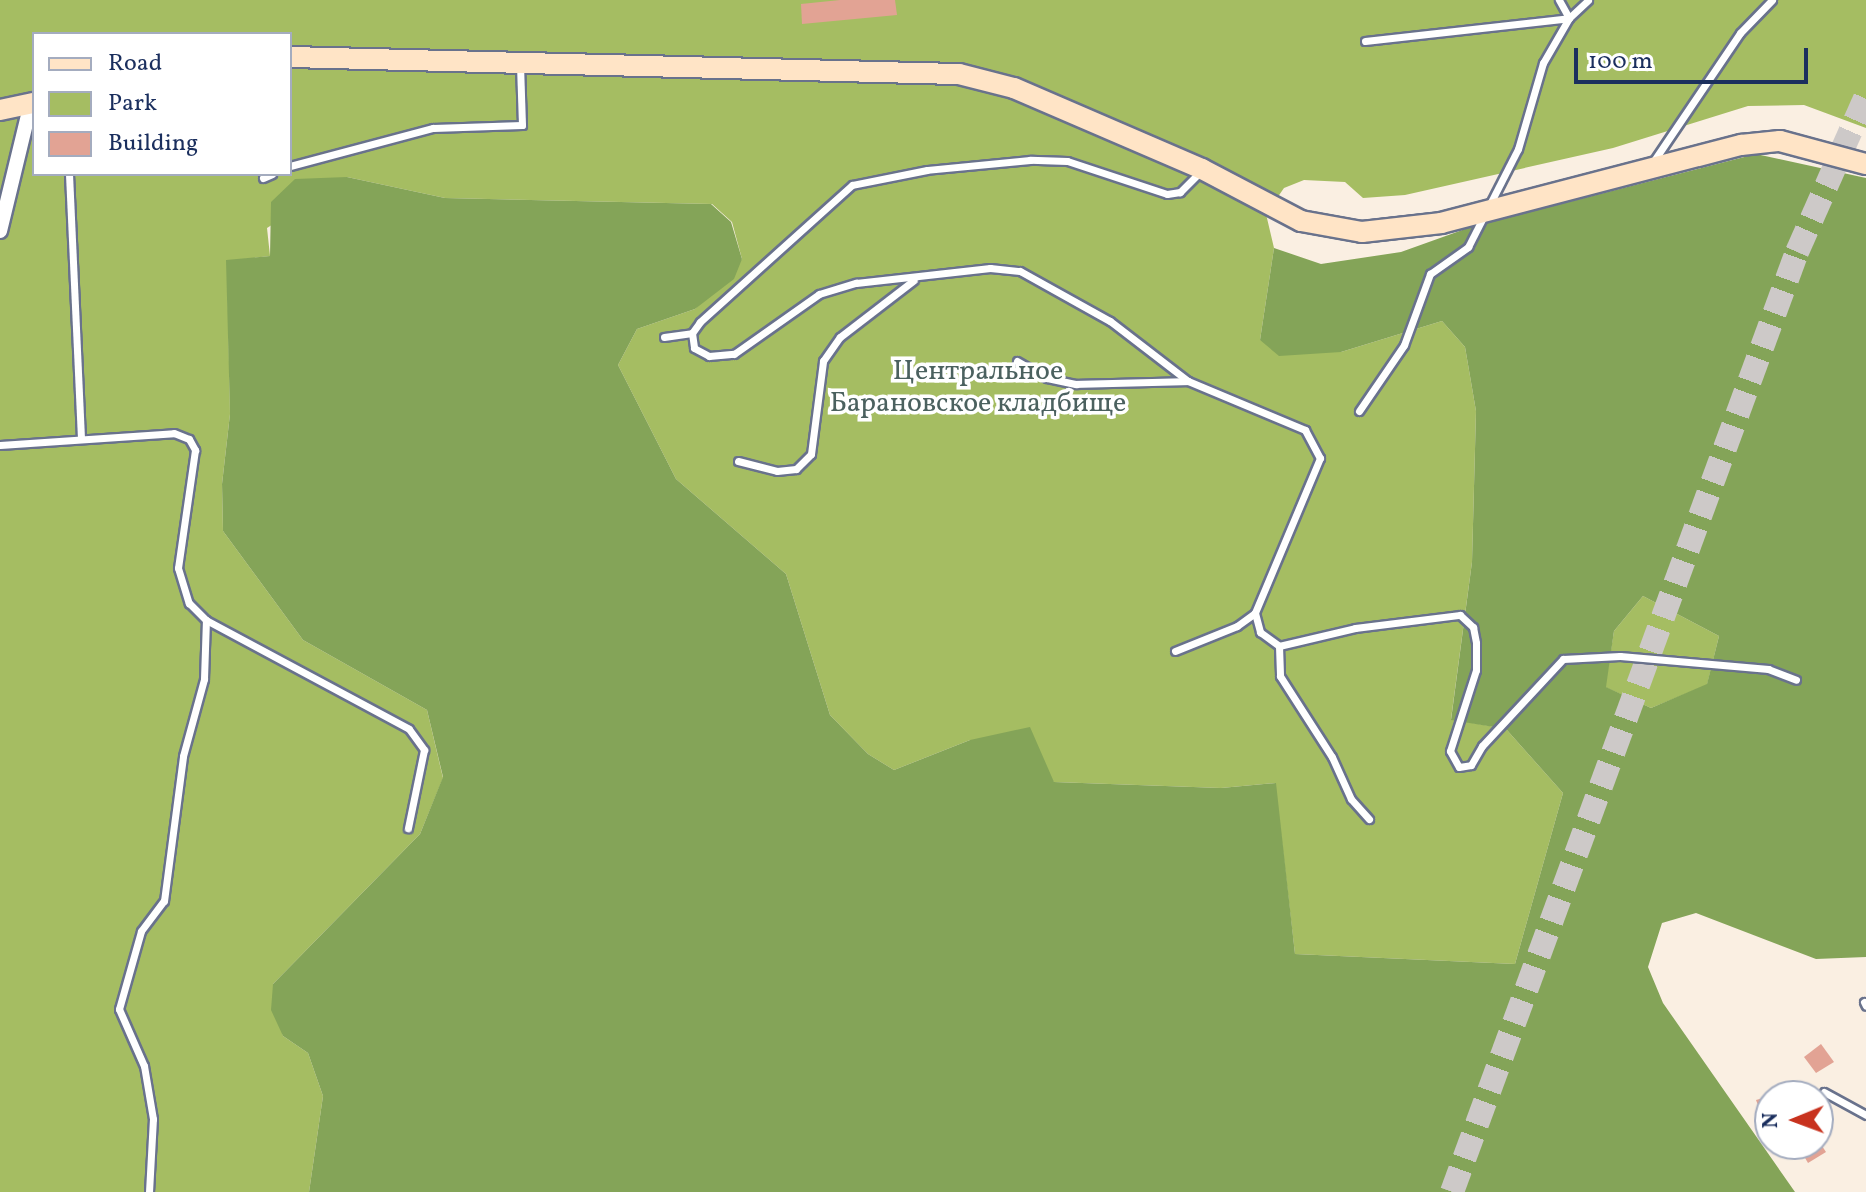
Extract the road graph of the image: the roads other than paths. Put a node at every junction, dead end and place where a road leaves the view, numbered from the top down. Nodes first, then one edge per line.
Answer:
1 (1559, 0) edge
2 (1588, 0) edge
3 (1772, 0) edge
4 (1569, 18) junction
5 (1365, 41) dead end
6 (292, 57) edge
7 (520, 60) junction
8 (32, 103) edge
9 (0, 110) edge
10 (1866, 164) edge
11 (292, 165) edge
12 (1202, 169) junction
13 (1648, 171) junction
14 (69, 176) edge
15 (268, 176) edge
16 (263, 178) dead end
17 (1484, 212) junction
18 (0, 231) edge
19 (914, 280) junction
20 (692, 333) junction
21 (664, 337) dead end
22 (1017, 361) dead end
23 (1188, 381) junction
24 (1359, 411) dead end
25 (81, 439) junction
26 (0, 445) edge
27 (738, 461) dead end
28 (1255, 613) junction
29 (206, 620) junction
30 (1279, 646) junction
31 (1175, 651) dead end
32 (1796, 680) dead end
33 (1369, 819) dead end
34 (408, 828) dead end
35 (1834, 1097) edge
36 (1866, 1115) edge
37 (149, 1192) edge

1 - 4 lane
2 - 4 lane
3 - 13 lane
4 - 5 lane
4 - 17 lane
6 - 7 street
7 - 11 lane
7 - 12 street
8 - 9 street
8 - 18 street
10 - 13 street
12 - 17 street
12 - 20 lane
13 - 17 street
14 - 25 lane
15 - 16 lane
17 - 24 lane
19 - 20 lane
19 - 23 lane
19 - 27 lane
20 - 21 lane
22 - 23 lane
23 - 28 lane
25 - 26 lane
25 - 29 lane
28 - 30 lane
28 - 31 lane
29 - 34 lane
29 - 37 lane
30 - 32 lane
30 - 33 lane
35 - 36 lane

